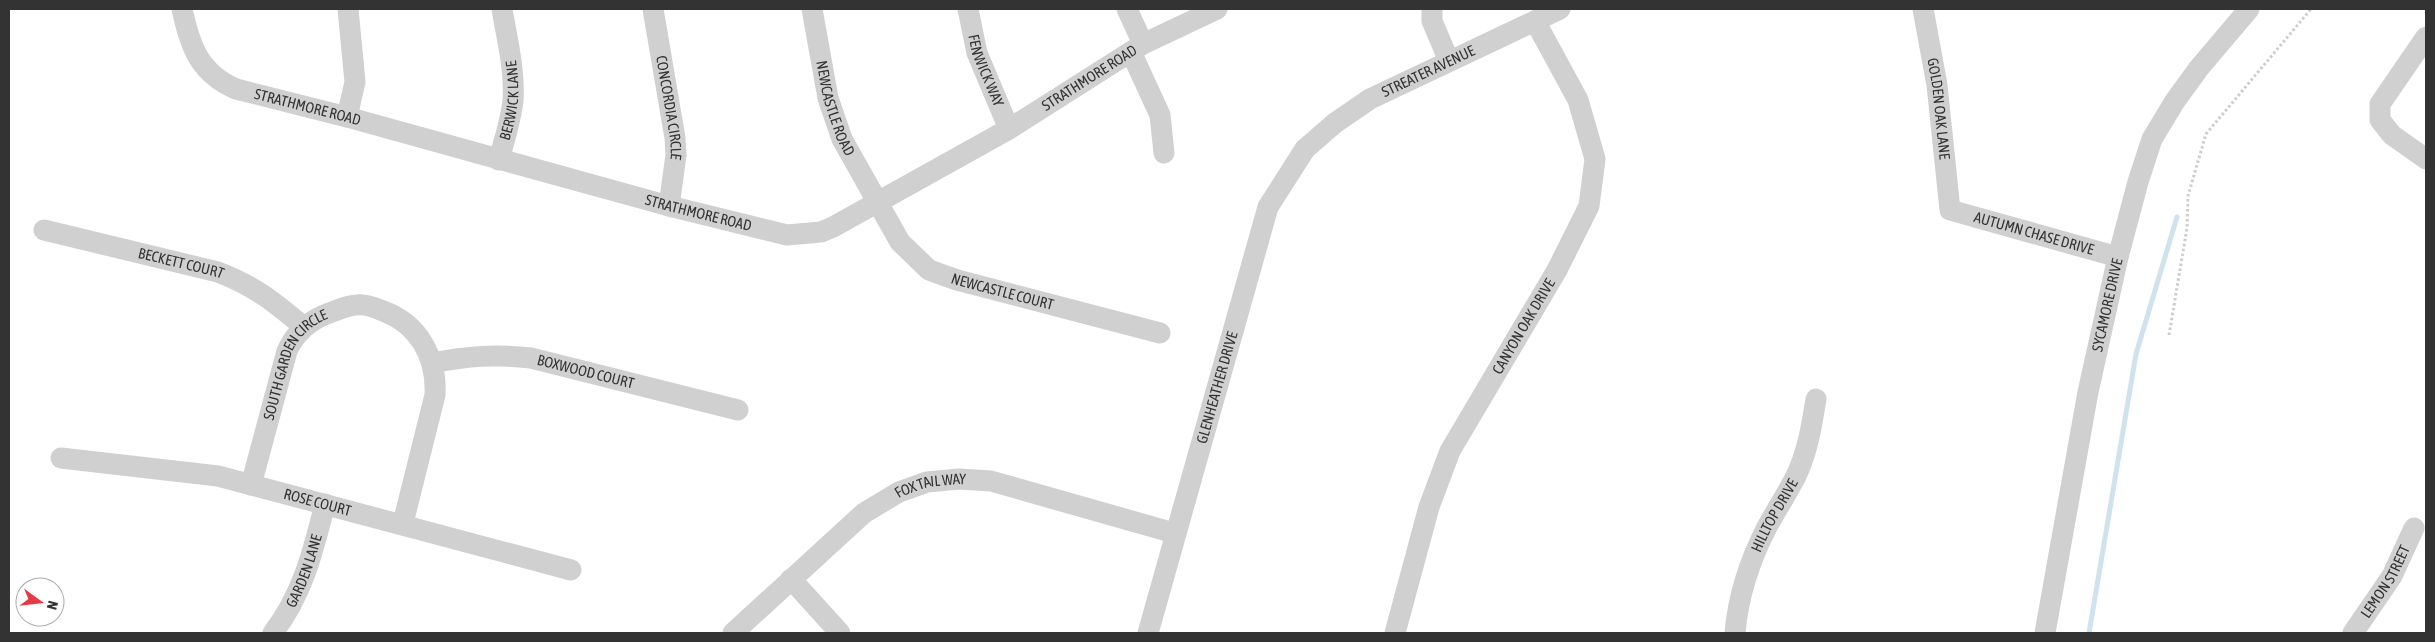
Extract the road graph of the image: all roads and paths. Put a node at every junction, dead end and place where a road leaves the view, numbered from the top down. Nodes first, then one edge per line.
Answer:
1 (182, 9) edge
2 (348, 9) edge
3 (502, 9) edge
4 (653, 9) edge
5 (812, 9) edge
6 (968, 9) edge
7 (1127, 9) edge
8 (1217, 9) edge
9 (1432, 9) edge
10 (1560, 9) edge
11 (1924, 9) edge
12 (2250, 9) edge
13 (2312, 9) edge
14 (1535, 22) junction
15 (2426, 37) edge
16 (1137, 48) junction
17 (1449, 61) junction
18 (347, 116) junction
19 (1009, 129) junction
20 (1305, 149) joint
21 (1164, 153) dead end
22 (2426, 159) edge
23 (499, 160) junction
24 (876, 203) junction
25 (669, 206) junction
26 (1950, 210) joint
27 (44, 230) dead end
28 (2118, 257) junction
29 (304, 327) junction
30 (1160, 333) dead end
31 (2169, 335) dead end
32 (432, 363) junction
33 (1816, 400) dead end
34 (738, 410) dead end
35 (61, 458) dead end
36 (251, 485) junction
37 (325, 504) junction
38 (403, 523) junction
39 (2414, 528) dead end
40 (1174, 534) junction
41 (571, 570) dead end
42 (791, 579) junction
43 (273, 633) edge
44 (733, 633) edge
45 (840, 633) edge
46 (1148, 633) edge
47 (1395, 633) edge
48 (1735, 633) edge
49 (2045, 633) edge
50 (2353, 633) edge

1 - 18 street, STRATHMORE ROAD
2 - 18 street
3 - 23 street, BERWICK LANE
4 - 25 street, CONCORDIA CIRCLE
5 - 24 street, NEWCASTLE ROAD
6 - 19 street, FENWICK WAY
7 - 16 street
8 - 16 street, STRATHMORE ROAD
9 - 17 street
10 - 14 street, STREATER AVENUE
11 - 26 street, GOLDEN OAK LANE
12 - 28 street, SYCAMORE DRIVE
13 - 31 path
14 - 17 street, STREATER AVENUE
14 - 47 street, CANYON OAK DRIVE
15 - 22 street
16 - 19 street, STRATHMORE ROAD
16 - 21 street
17 - 20 street, STREATER AVENUE
18 - 23 street, STRATHMORE ROAD
19 - 24 street, STRATHMORE ROAD
20 - 40 street, GLENHEATHER DRIVE
23 - 25 street, STRATHMORE ROAD
24 - 25 street, STRATHMORE ROAD
24 - 30 street, NEWCASTLE COURT
26 - 28 street, AUTUMN CHASE DRIVE
27 - 29 street, BECKETT COURT
28 - 49 street, SYCAMORE DRIVE
29 - 32 street, SOUTH GARDEN CIRCLE
29 - 36 street, SOUTH GARDEN CIRCLE
32 - 34 street, BOXWOOD COURT
32 - 38 street, SOUTH GARDEN CIRCLE
33 - 48 street, HILLTOP DRIVE
35 - 36 street, ROSE COURT
36 - 37 street, ROSE COURT
37 - 38 street, ROSE COURT
37 - 43 street, GARDEN LANE
38 - 41 street, ROSE COURT
39 - 50 street, LEMON STREET
40 - 42 street, FOX TAIL WAY
40 - 46 street, GLENHEATHER DRIVE
42 - 44 street, FOX TAIL WAY
42 - 45 street

